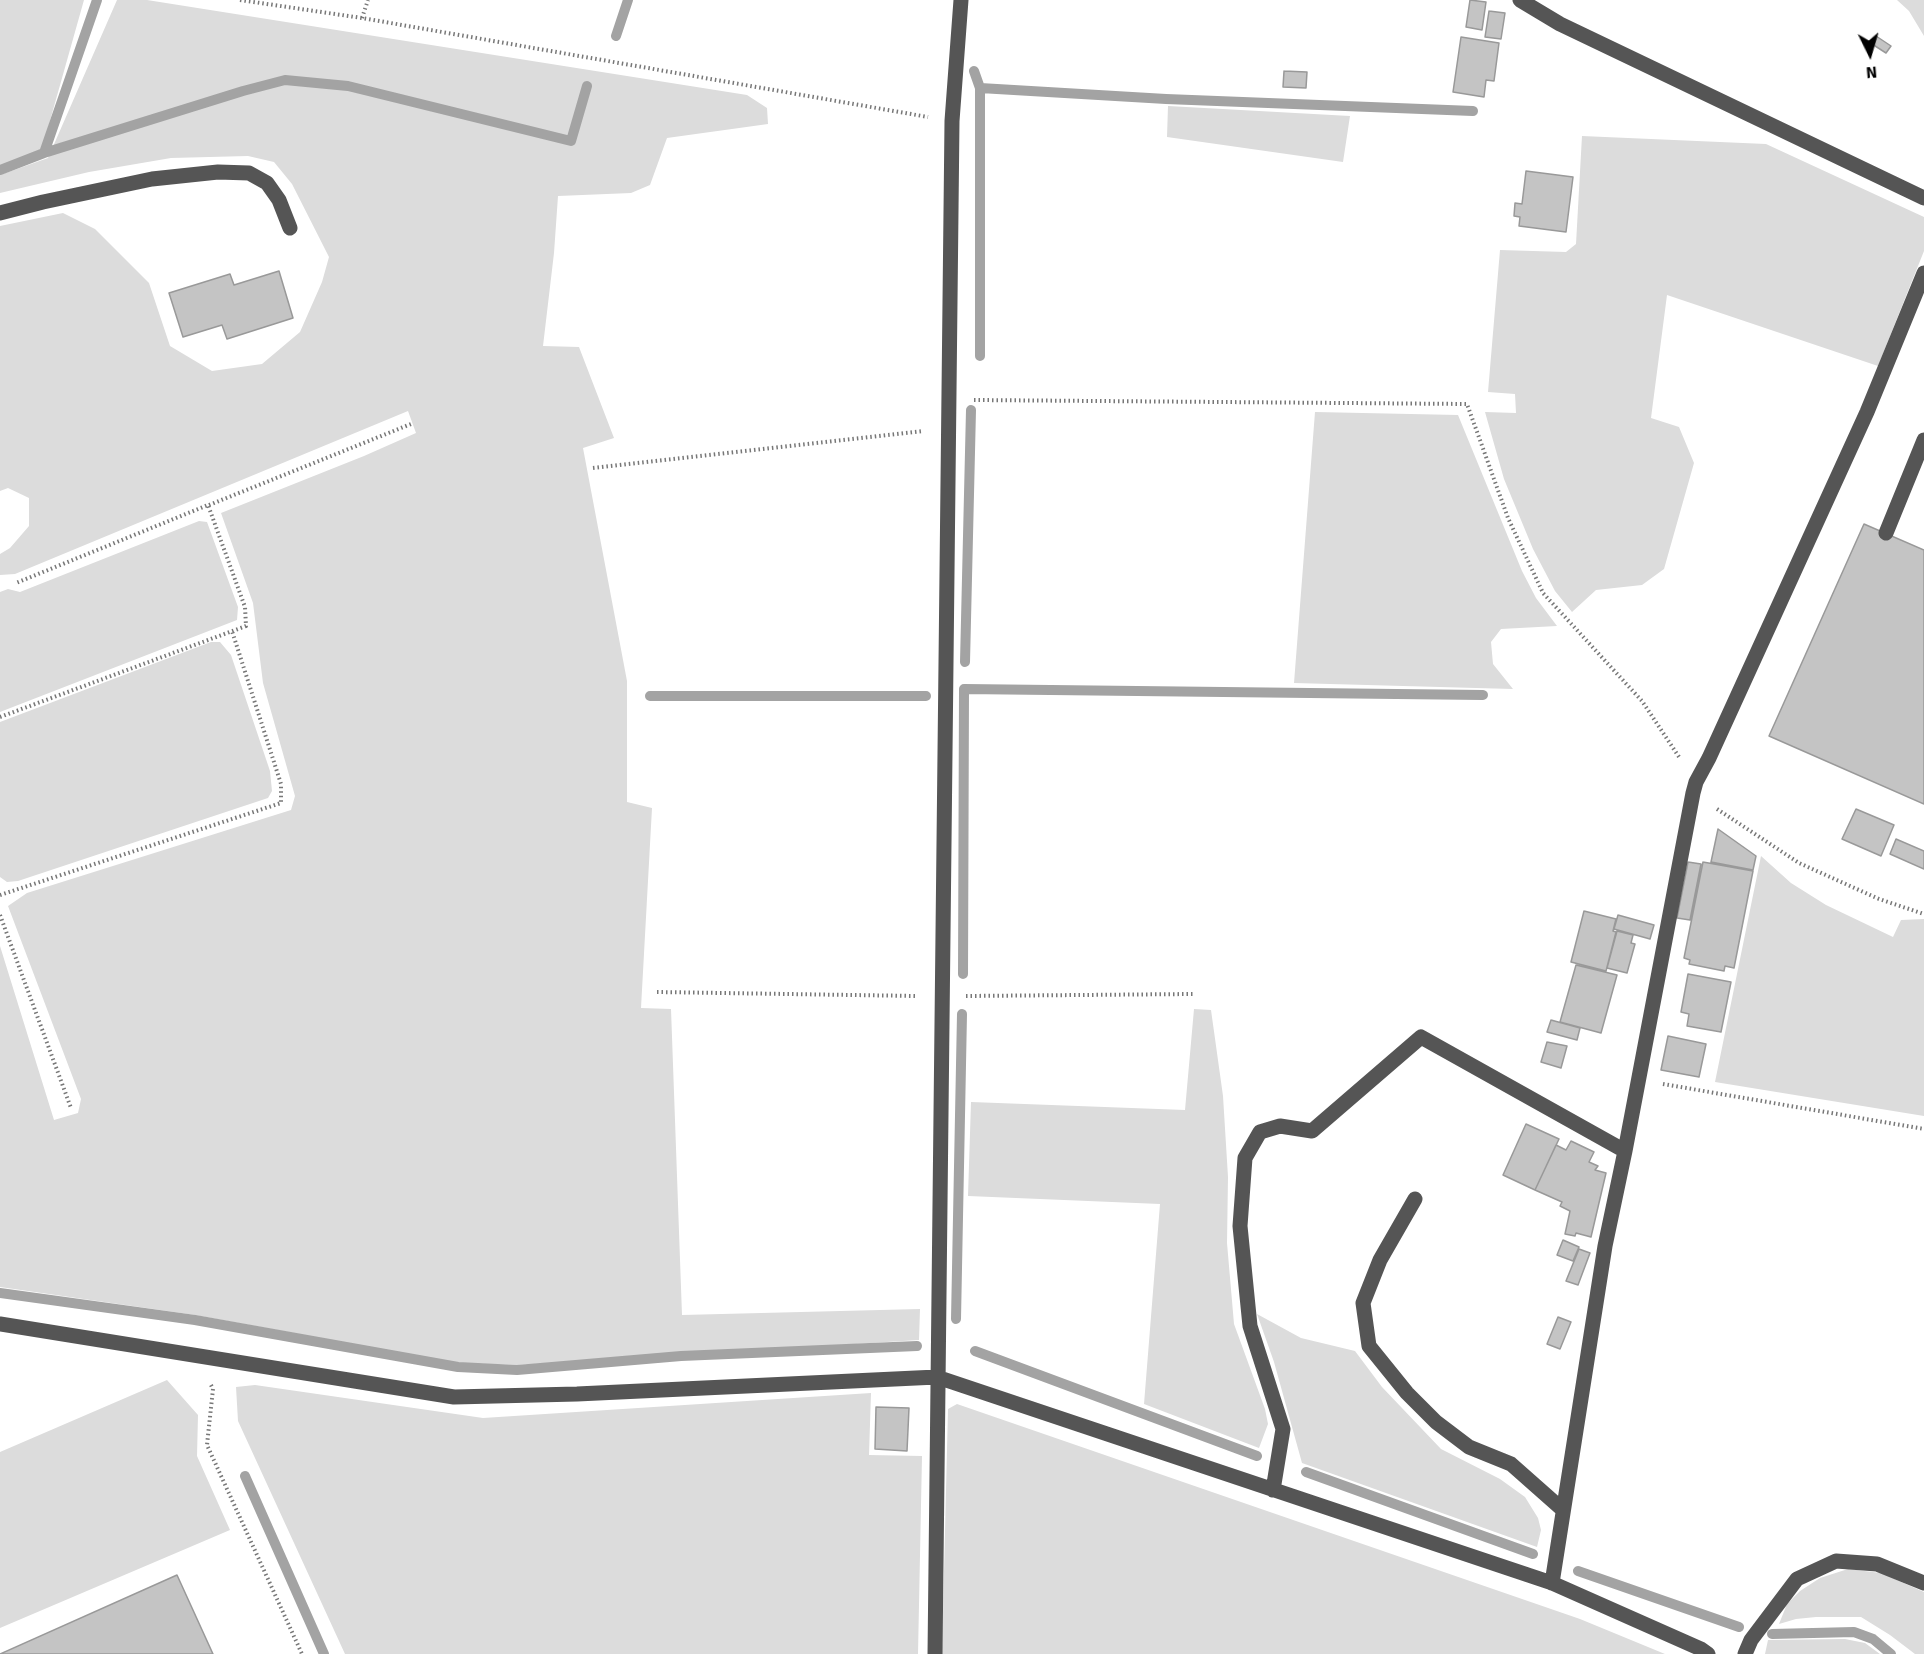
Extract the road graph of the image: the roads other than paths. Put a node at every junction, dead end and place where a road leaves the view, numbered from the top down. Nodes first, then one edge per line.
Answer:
1 (961, 0) edge
2 (1520, 0) edge
3 (1924, 198) edge
4 (0, 213) edge
5 (290, 228) dead end
6 (1924, 273) edge
7 (1924, 440) edge
8 (1886, 533) dead end
9 (1625, 1151) junction
10 (1415, 1199) dead end
11 (0, 1324) edge
12 (938, 1377) junction
13 (1273, 1490) junction
14 (1563, 1510) junction
15 (1552, 1582) junction
16 (1924, 1583) edge
17 (935, 1654) edge
18 (1708, 1654) edge
19 (1745, 1654) edge

1 - 12 street
2 - 3 street
4 - 5 street
6 - 9 street
7 - 8 street
9 - 13 street
9 - 14 street
10 - 14 street
11 - 12 street
12 - 13 street
12 - 17 street
13 - 15 street
14 - 15 street
15 - 18 street
16 - 19 street

